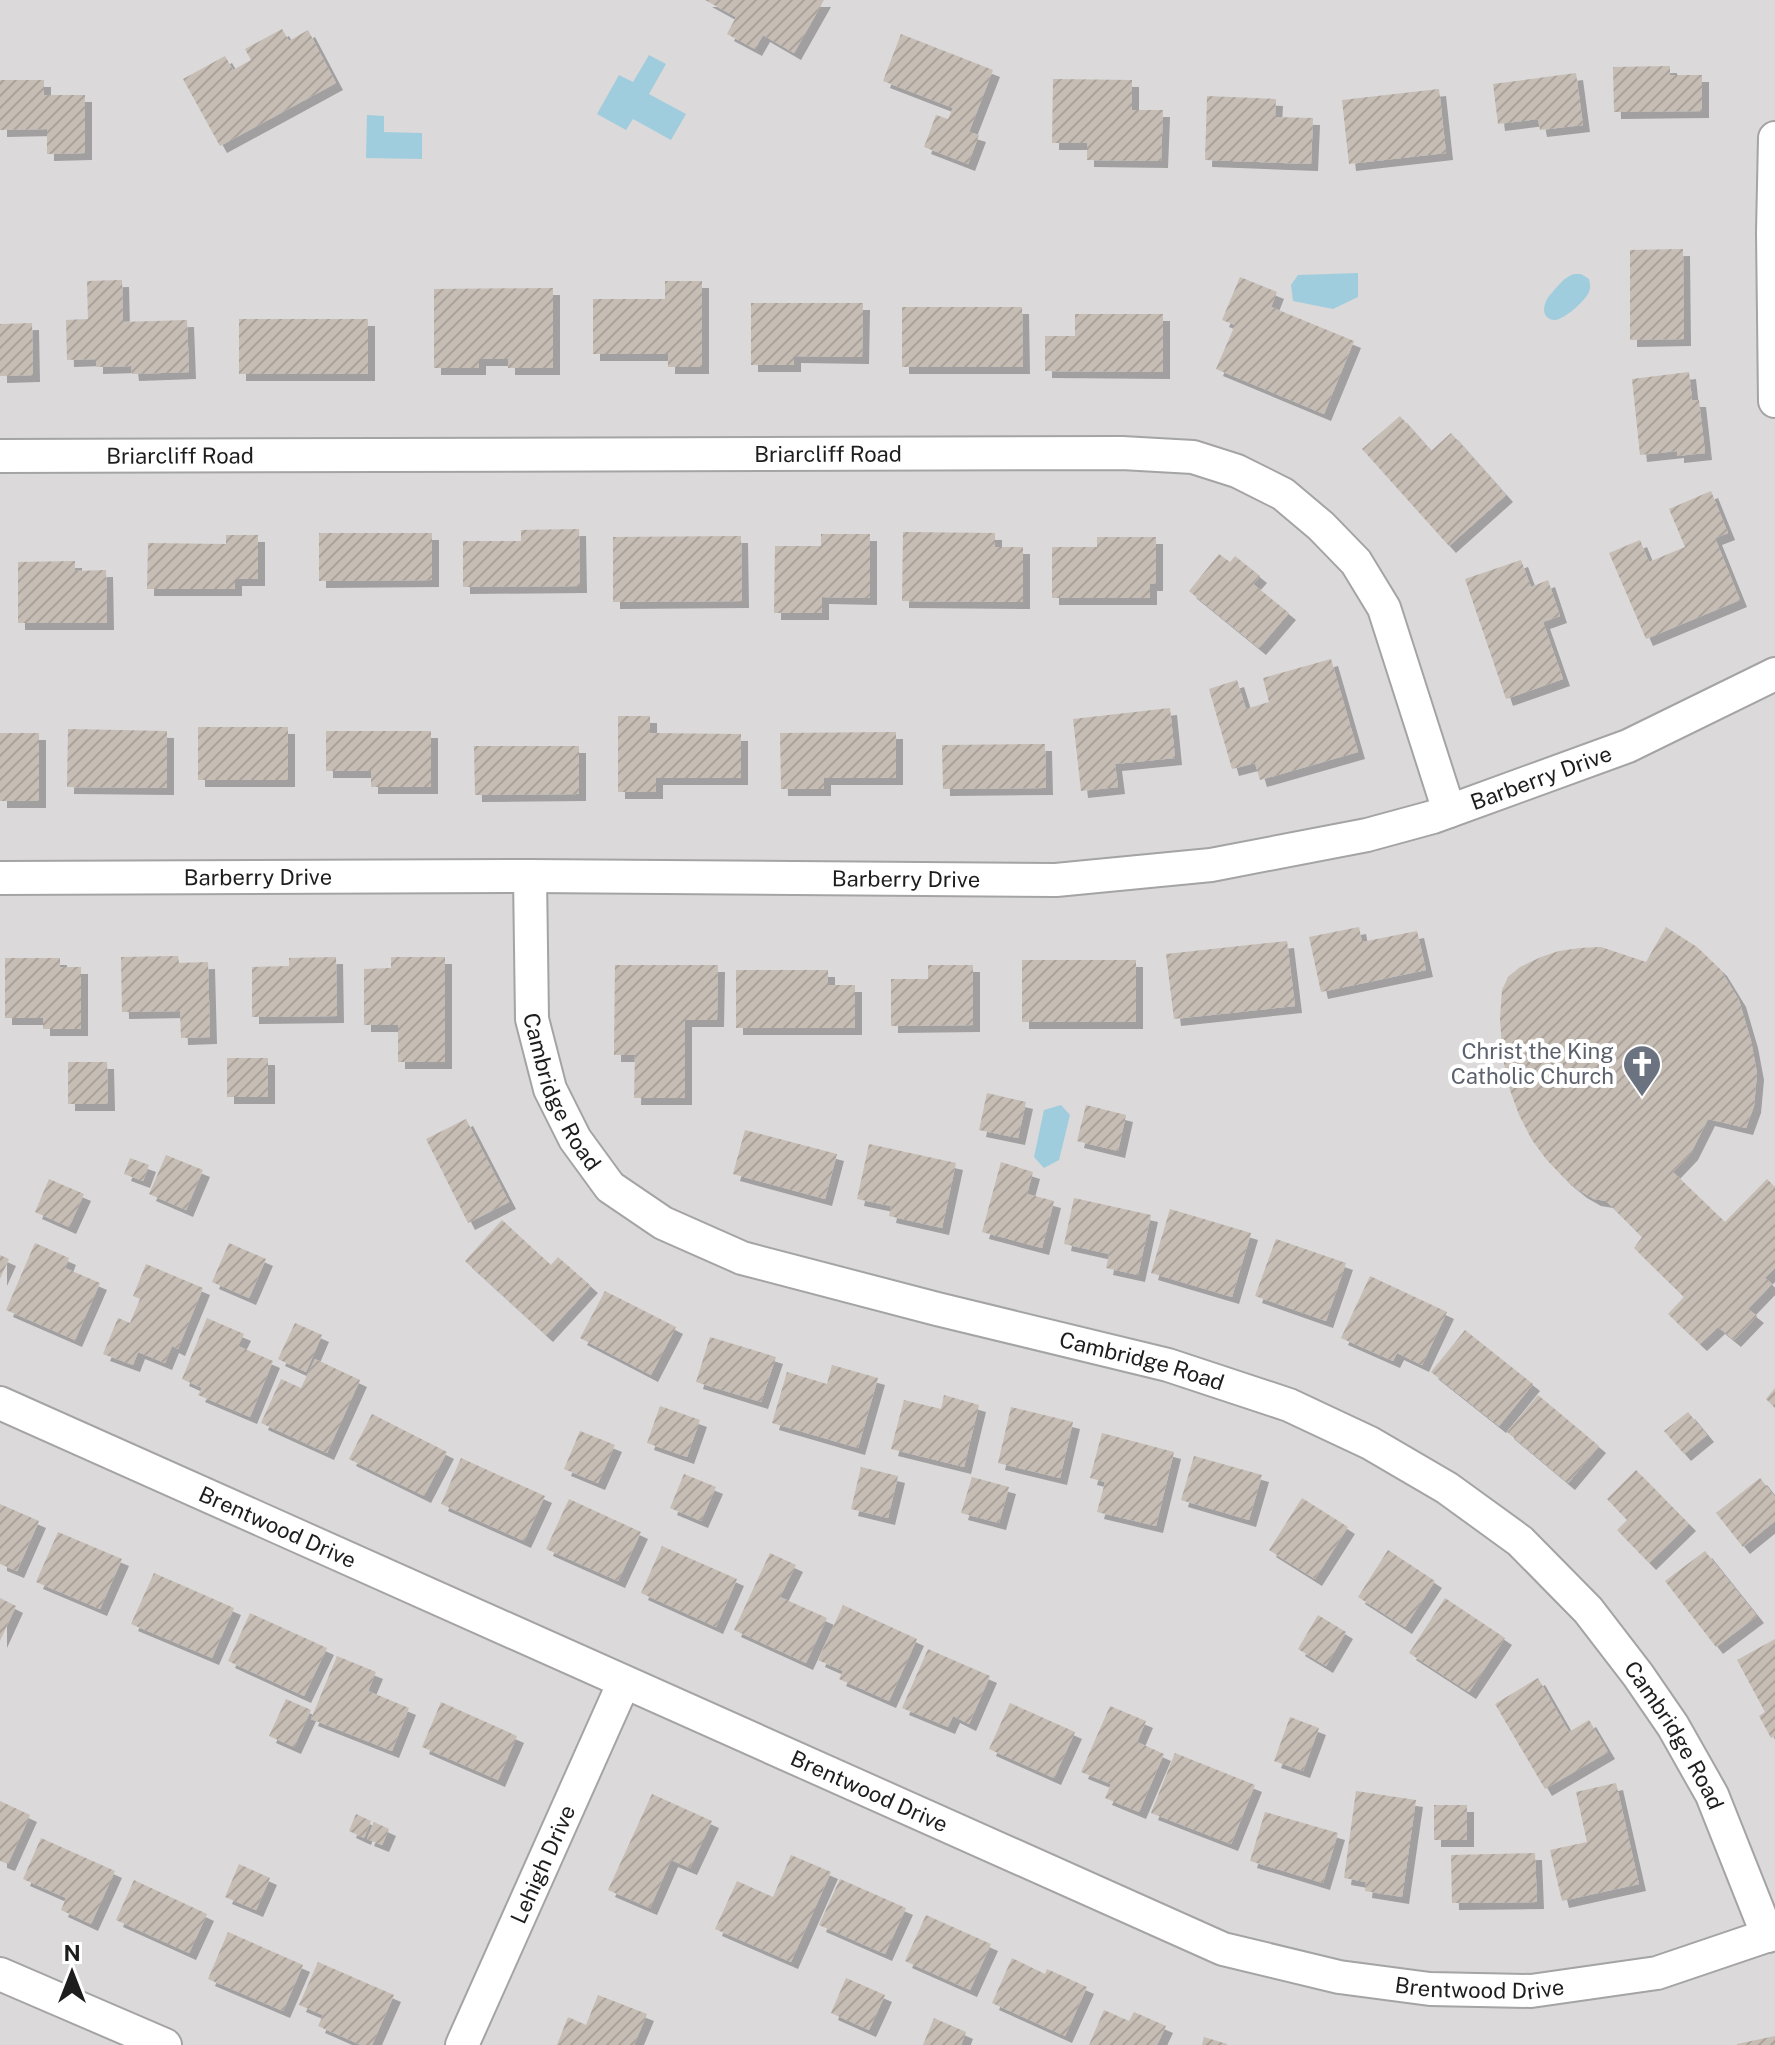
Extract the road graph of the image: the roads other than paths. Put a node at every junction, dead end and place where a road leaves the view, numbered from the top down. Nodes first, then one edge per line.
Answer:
1 (1775, 138) edge
2 (1775, 401) edge
3 (0, 456) edge
4 (1775, 674) edge
5 (1449, 811) junction
6 (530, 876) junction
7 (0, 878) edge
8 (0, 1403) edge
9 (624, 1682) junction
10 (1771, 1935) edge
11 (0, 1974) edge
12 (165, 2045) edge
13 (462, 2045) edge

1 - 2 street
3 - 5 street, Briarcliff Road
4 - 5 street, Barberry Drive
5 - 6 street, Barberry Drive
6 - 7 street, Barberry Drive
6 - 10 street, Cambridge Road
8 - 9 street, Brentwood Drive
9 - 10 street, Brentwood Drive
9 - 13 street, Lehigh Drive
11 - 12 street

